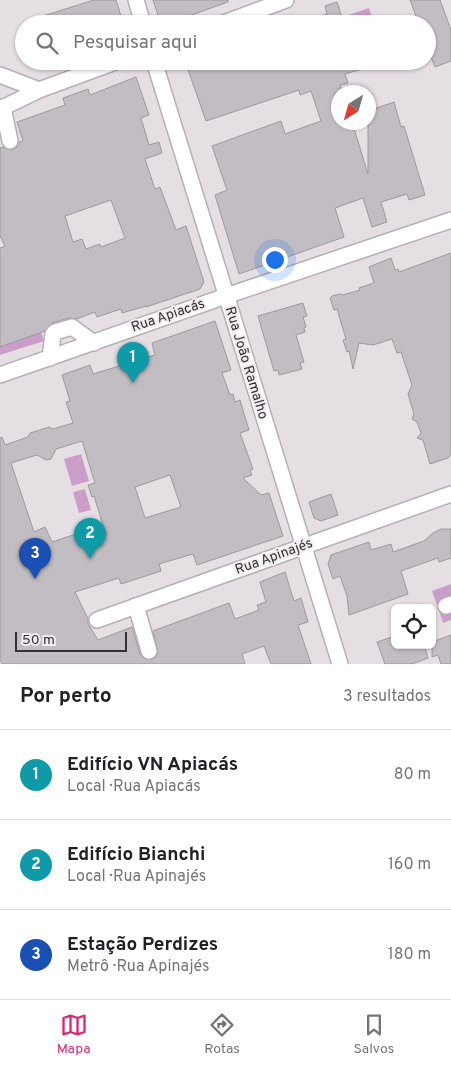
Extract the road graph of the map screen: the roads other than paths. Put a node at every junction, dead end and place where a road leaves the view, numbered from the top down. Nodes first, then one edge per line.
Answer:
1 (136, 0) edge
2 (286, 0) edge
3 (140, 15) edge
4 (245, 15) edge
5 (93, 70) edge
6 (157, 70) edge
7 (0, 75) edge
8 (39, 90) junction
9 (2, 108) edge
10 (10, 141) dead end
11 (451, 220) edge
12 (226, 296) junction
13 (94, 343) junction
14 (50, 358) junction
15 (0, 375) edge
16 (451, 494) edge
17 (303, 546) junction
18 (136, 606) junction
19 (96, 620) dead end
20 (149, 651) dead end
21 (340, 664) edge

1 - 3 street
2 - 4 street
5 - 8 street
6 - 12 street, Rua João Ramalho
7 - 8 street
8 - 9 street
9 - 10 street
11 - 12 street, Rua Apiacás
12 - 13 street, Rua Apiacás
12 - 17 street, Rua João Ramalho
13 - 14 street, Rua Apiacás
13 - 14 street
14 - 15 street, Rua Apiacás
16 - 17 street, Rua Apinajés
17 - 18 street, Rua Apinajés
17 - 21 street, Rua João Ramalho
18 - 19 street, Rua Apinajés
18 - 20 street

